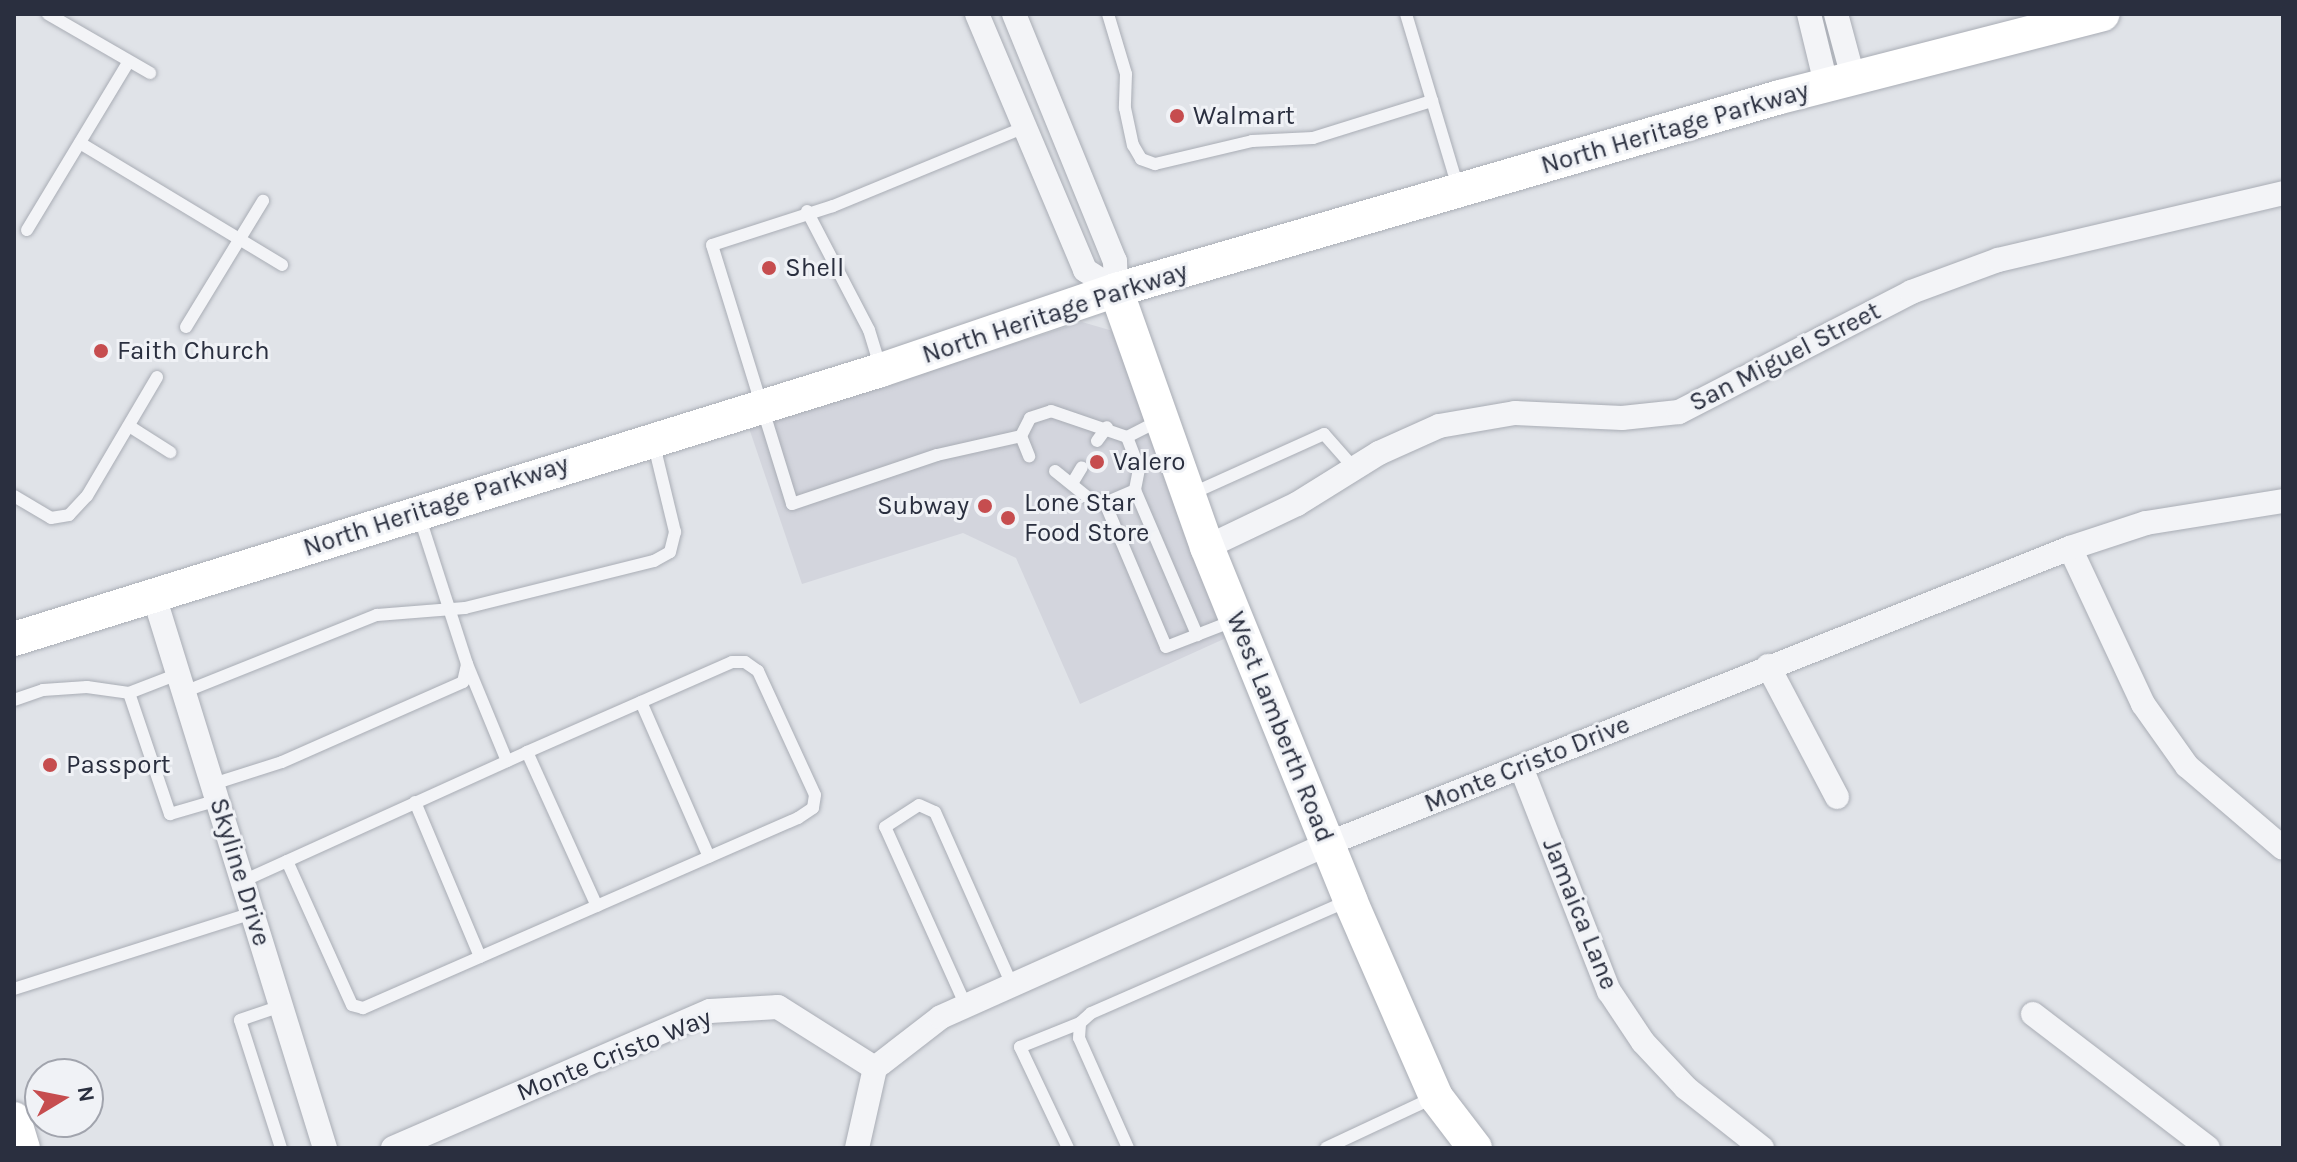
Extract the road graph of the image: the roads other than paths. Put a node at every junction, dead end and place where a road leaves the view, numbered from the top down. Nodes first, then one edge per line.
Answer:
1 (48, 14) edge
2 (977, 14) edge
3 (1014, 14) edge
4 (1108, 14) edge
5 (1406, 14) edge
6 (1809, 14) edge
7 (1836, 14) edge
8 (2103, 14) edge
9 (129, 61) junction
10 (150, 73) dead end
11 (1840, 80) junction
12 (1432, 101) junction
13 (1025, 127) junction
14 (80, 143) junction
15 (1459, 190) junction
16 (2283, 193) edge
17 (263, 201) dead end
18 (807, 211) junction
19 (27, 230) dead end
20 (237, 238) junction
21 (282, 265) dead end
22 (1116, 290) junction
23 (186, 327) dead end
24 (881, 370) junction
25 (157, 377) dead end
26 (761, 403) junction
27 (1162, 419) junction
28 (129, 426) junction
29 (1107, 427) junction
30 (1021, 436) junction
31 (1127, 437) junction
32 (652, 438) junction
33 (1097, 441) dead end
34 (170, 452) dead end
35 (1029, 456) dead end
36 (1082, 467) dead end
37 (1354, 468) junction
38 (1055, 471) dead end
39 (1073, 482) junction
40 (1135, 490) junction
41 (1189, 495) junction
42 (14, 496) edge
43 (2283, 501) edge
44 (1105, 503) junction
45 (418, 512) junction
46 (1207, 547) junction
47 (2070, 548) junction
48 (154, 596) junction
49 (447, 608) junction
50 (1236, 620) junction
51 (1197, 635) junction
52 (14, 639) edge
53 (467, 664) junction
54 (1768, 666) junction
55 (181, 683) junction
56 (129, 693) junction
57 (14, 700) edge
58 (641, 702) junction
59 (527, 752) junction
60 (507, 761) junction
61 (1521, 767) junction
62 (215, 792) junction
63 (1837, 797) dead end
64 (415, 802) junction
65 (1327, 844) junction
66 (2283, 848) edge
67 (709, 857) junction
68 (287, 861) junction
69 (243, 881) junction
70 (1350, 900) junction
71 (597, 906) junction
72 (252, 913) junction
73 (480, 957) junction
74 (1012, 985) junction
75 (14, 989) edge
76 (281, 1006) junction
77 (966, 1006) junction
78 (2033, 1014) dead end
79 (1080, 1023) junction
80 (875, 1068) junction
81 (1436, 1097) junction
82 (14, 1119) edge
83 (23, 1148) edge
84 (281, 1148) edge
85 (325, 1148) edge
86 (393, 1148) edge
87 (857, 1148) edge
88 (1068, 1148) edge
89 (1128, 1148) edge
90 (1326, 1148) edge
91 (1475, 1148) edge
92 (1762, 1148) edge
93 (2208, 1148) edge

1 - 9 lane
2 - 13 street
3 - 22 street, West Lamberth Road
4 - 12 lane
5 - 12 lane
6 - 11 street
7 - 11 street
8 - 11 main road, North Heritage Parkway
9 - 10 lane
9 - 14 lane
11 - 15 main road, North Heritage Parkway
12 - 15 lane
13 - 18 lane
13 - 22 street
14 - 19 lane
14 - 20 lane
15 - 22 main road, North Heritage Parkway
16 - 37 street, San Miguel Street
17 - 20 lane
18 - 24 lane
18 - 26 lane
20 - 21 lane
20 - 23 lane
22 - 24 main road, North Heritage Parkway
22 - 27 main road, West Lamberth Road
24 - 26 main road, North Heritage Parkway
25 - 28 lane
26 - 30 lane
26 - 32 main road, North Heritage Parkway
27 - 31 lane
27 - 41 main road, West Lamberth Road
28 - 34 lane
28 - 42 lane
29 - 30 lane
29 - 31 lane
29 - 33 lane
30 - 35 lane
31 - 40 lane
32 - 45 main road, North Heritage Parkway
32 - 49 lane
36 - 39 lane
37 - 41 lane
37 - 46 street, San Miguel Street
38 - 39 lane
39 - 44 lane
40 - 44 lane
40 - 51 lane
41 - 46 main road, West Lamberth Road
43 - 47 street, Monte Cristo Drive
44 - 51 lane
45 - 48 main road, North Heritage Parkway
45 - 49 lane
46 - 50 main road, West Lamberth Road
47 - 54 street, Monte Cristo Drive
47 - 66 street
48 - 52 main road, North Heritage Parkway
48 - 55 street, Skyline Drive
49 - 53 lane
49 - 55 lane
50 - 51 lane
50 - 65 main road, West Lamberth Road
53 - 60 lane
53 - 62 lane
54 - 61 street, Monte Cristo Drive
54 - 63 street
55 - 56 lane
55 - 62 street, Skyline Drive
56 - 57 lane
56 - 62 lane
58 - 59 lane
58 - 67 lane
58 - 67 lane
59 - 60 lane
59 - 71 lane
60 - 64 lane
61 - 65 street, Monte Cristo Drive
61 - 92 street, Jamaica Lane
62 - 69 street, Skyline Drive
64 - 68 lane
64 - 73 lane
65 - 70 main road, West Lamberth Road
65 - 74 street, Monte Cristo Drive
67 - 71 lane
68 - 69 lane
68 - 73 lane
69 - 72 street, Skyline Drive
70 - 79 lane
70 - 81 main road, West Lamberth Road
71 - 73 lane
72 - 75 lane
72 - 76 street, Skyline Drive
74 - 77 street, Monte Cristo Drive
74 - 77 lane
76 - 84 lane
76 - 85 street, Skyline Drive
77 - 80 street, Monte Cristo Drive
78 - 93 street
79 - 88 lane
79 - 89 lane
80 - 86 street, Monte Cristo Way
80 - 87 street
81 - 90 lane
81 - 91 main road, West Lamberth Road
82 - 83 main road

